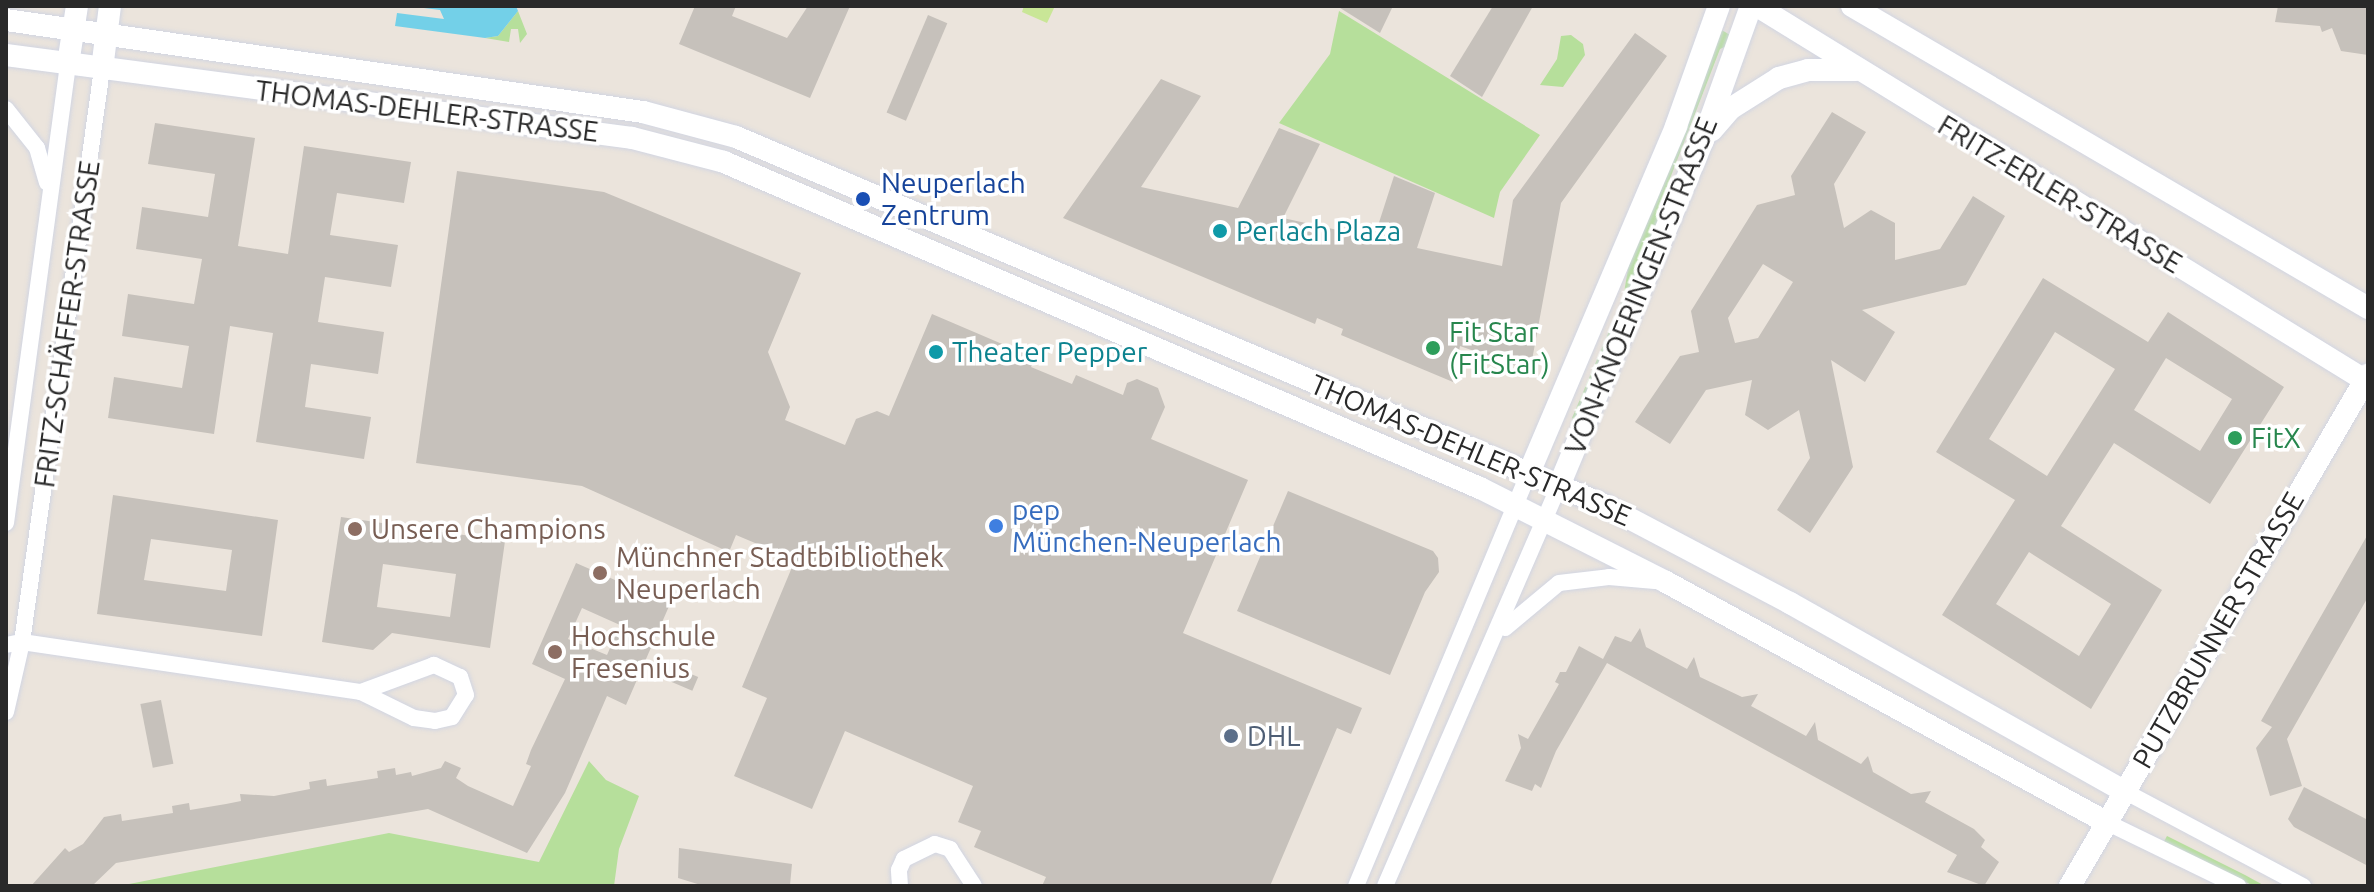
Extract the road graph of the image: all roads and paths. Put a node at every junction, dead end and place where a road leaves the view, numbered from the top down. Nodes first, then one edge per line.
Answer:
1 (77, 6) edge
2 (110, 6) edge
3 (1719, 6) edge
4 (1751, 6) edge
5 (1757, 6) edge
6 (1852, 6) edge
7 (6, 20) edge
8 (74, 30) junction
9 (106, 34) junction
10 (6, 55) edge
11 (68, 64) junction
12 (102, 69) junction
13 (1856, 70) junction
14 (6, 109) edge
15 (1703, 140) junction
16 (793, 160) junction
17 (778, 187) junction
18 (49, 190) junction
19 (2368, 308) edge
20 (2367, 379) edge
21 (1529, 473) junction
22 (1559, 486) junction
23 (1515, 506) junction
24 (1544, 521) junction
25 (6, 523) edge
26 (1666, 582) junction
27 (14, 644) edge
28 (1487, 652) junction
29 (361, 692) junction
30 (6, 712) edge
31 (2124, 791) junction
32 (2106, 822) junction
33 (900, 886) edge
34 (974, 886) edge
35 (1356, 886) edge
36 (1385, 886) edge
37 (2070, 886) edge
38 (2238, 886) edge
39 (2303, 886) edge

1 - 8 main road, FRITZ-SCHÄFFER-STRASSE
2 - 9 main road, FRITZ-SCHÄFFER-STRASSE
3 - 21 main road, VON-KNOERINGEN-STRASSE
4 - 15 main road, VON-KNOERINGEN-STRASSE
5 - 13 main road, FRITZ-ERLER-STRASSE
6 - 19 main road, FRITZ-ERLER-STRASSE
7 - 8 main road, THOMAS-DEHLER-STRASSE
8 - 9 main road, THOMAS-DEHLER-STRASSE
8 - 11 main road, FRITZ-SCHÄFFER-STRASSE
9 - 12 main road, FRITZ-SCHÄFFER-STRASSE
9 - 16 main road, THOMAS-DEHLER-STRASSE
10 - 11 main road, THOMAS-DEHLER-STRASSE
11 - 12 main road, THOMAS-DEHLER-STRASSE
11 - 18 street, FRITZ-SCHÄFFER-STRASSE
12 - 17 main road, THOMAS-DEHLER-STRASSE
12 - 27 street, FRITZ-SCHÄFFER-STRASSE
13 - 15 main road
13 - 20 main road, FRITZ-ERLER-STRASSE
14 - 18 street
15 - 22 main road, VON-KNOERINGEN-STRASSE
16 - 17 main road
16 - 21 main road, THOMAS-DEHLER-STRASSE
17 - 23 main road, THOMAS-DEHLER-STRASSE
18 - 25 street, FRITZ-SCHÄFFER-STRASSE
20 - 31 main road, PUTZBRUNNER STRASSE
21 - 22 main road, THOMAS-DEHLER-STRASSE
21 - 23 street
22 - 24 street, VON-KNOERINGEN-STRASSE
22 - 31 main road, THOMAS-DEHLER-STRASSE
23 - 24 main road, THOMAS-DEHLER-STRASSE
23 - 35 street
24 - 26 main road, THOMAS-DEHLER-STRASSE
24 - 28 street, VON-KNOERINGEN-STRASSE
26 - 28 street, VON-KNOERINGEN-STRASSE
26 - 32 main road, THOMAS-DEHLER-STRASSE
27 - 29 street
27 - 30 street, FRITZ-SCHÄFFER-STRASSE
28 - 36 street, VON-KNOERINGEN-STRASSE
29 - 29 street
31 - 32 main road, PUTZBRUNNER STRASSE
31 - 39 street
32 - 37 main road, PUTZBRUNNER STRASSE
32 - 38 street
33 - 34 street

